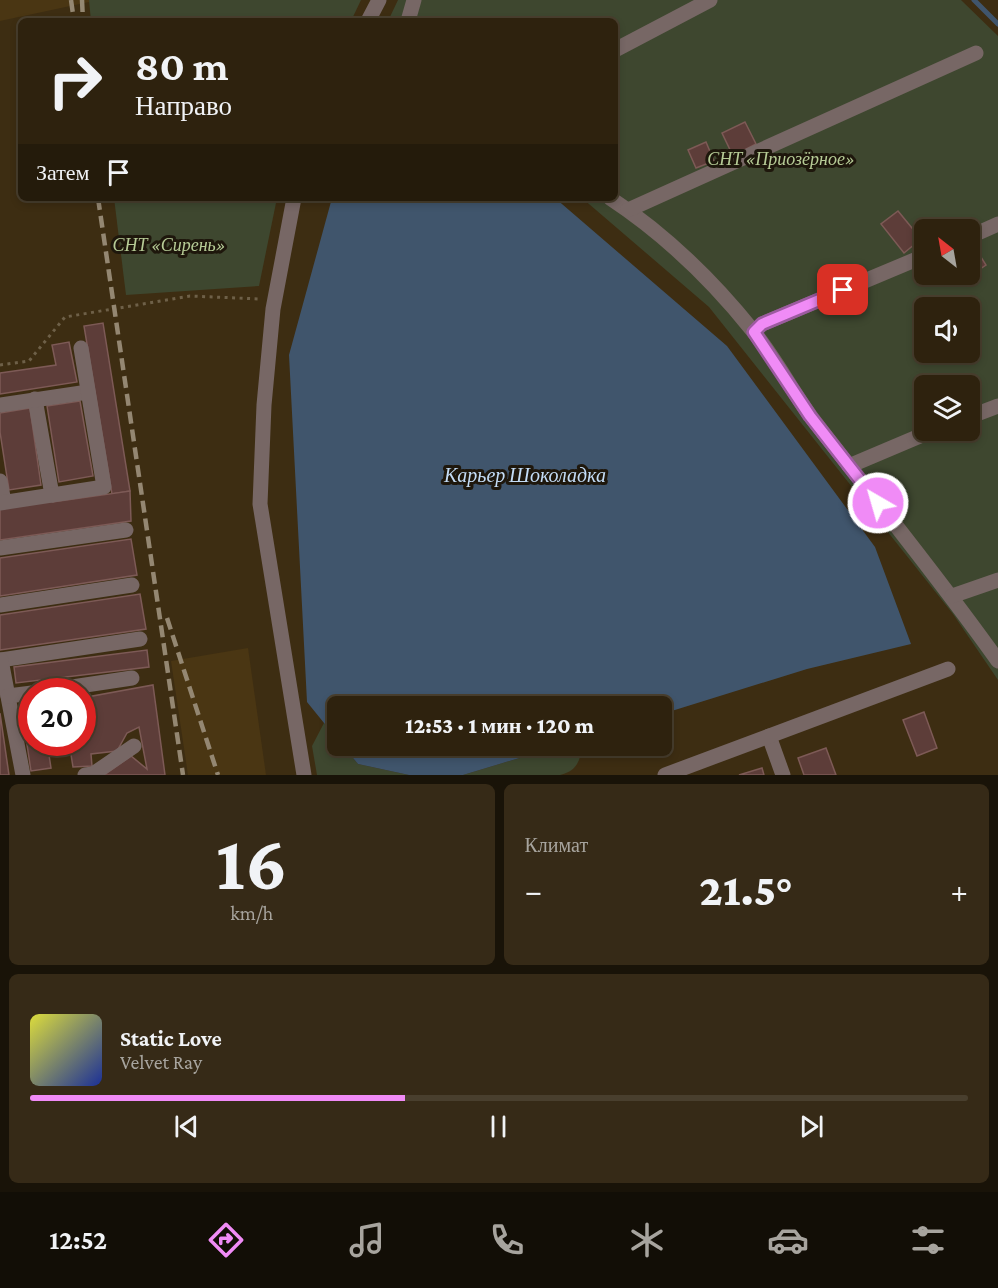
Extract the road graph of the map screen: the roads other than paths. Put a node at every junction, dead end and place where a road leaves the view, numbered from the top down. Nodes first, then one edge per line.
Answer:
1 (379, 0) edge
2 (414, 0) edge
3 (710, 0) edge
4 (370, 18) edge
5 (409, 18) edge
6 (618, 48) edge
7 (976, 53) dead end
8 (293, 201) edge
9 (614, 201) edge
10 (628, 210) junction
11 (998, 224) edge
12 (980, 232) edge
13 (914, 260) edge
14 (754, 332) junction
15 (81, 348) dead end
16 (88, 392) junction
17 (35, 399) junction
18 (0, 405) edge
19 (998, 406) edge
20 (980, 413) edge
21 (914, 438) edge
22 (849, 466) junction
23 (0, 481) edge
24 (52, 495) junction
25 (2, 502) edge
26 (126, 530) dead end
27 (0, 548) edge
28 (998, 580) edge
29 (132, 585) dead end
30 (952, 596) junction
31 (0, 605) edge
32 (140, 639) dead end
33 (0, 660) edge
34 (998, 661) edge
35 (948, 669) dead end
36 (132, 678) dead end
37 (96, 683) edge
38 (18, 695) edge
39 (8, 696) junction
40 (769, 736) junction
41 (134, 746) dead end
42 (23, 775) edge
43 (85, 775) edge
44 (304, 775) edge
45 (665, 775) edge
46 (783, 775) edge

1 - 4 street
2 - 5 street
3 - 6 street
7 - 10 street
8 - 44 street
9 - 10 street
10 - 14 street
11 - 12 street
13 - 14 street
14 - 22 street
15 - 16 street
16 - 17 street
16 - 24 street
17 - 18 street
17 - 24 street
19 - 20 street
21 - 22 street
22 - 30 street
23 - 25 street
24 - 25 street
26 - 27 street
28 - 30 street
29 - 31 street
30 - 34 street
32 - 33 street
33 - 39 street
35 - 40 street
36 - 37 street
38 - 39 street
39 - 42 street
40 - 45 street
40 - 46 street
41 - 43 street

